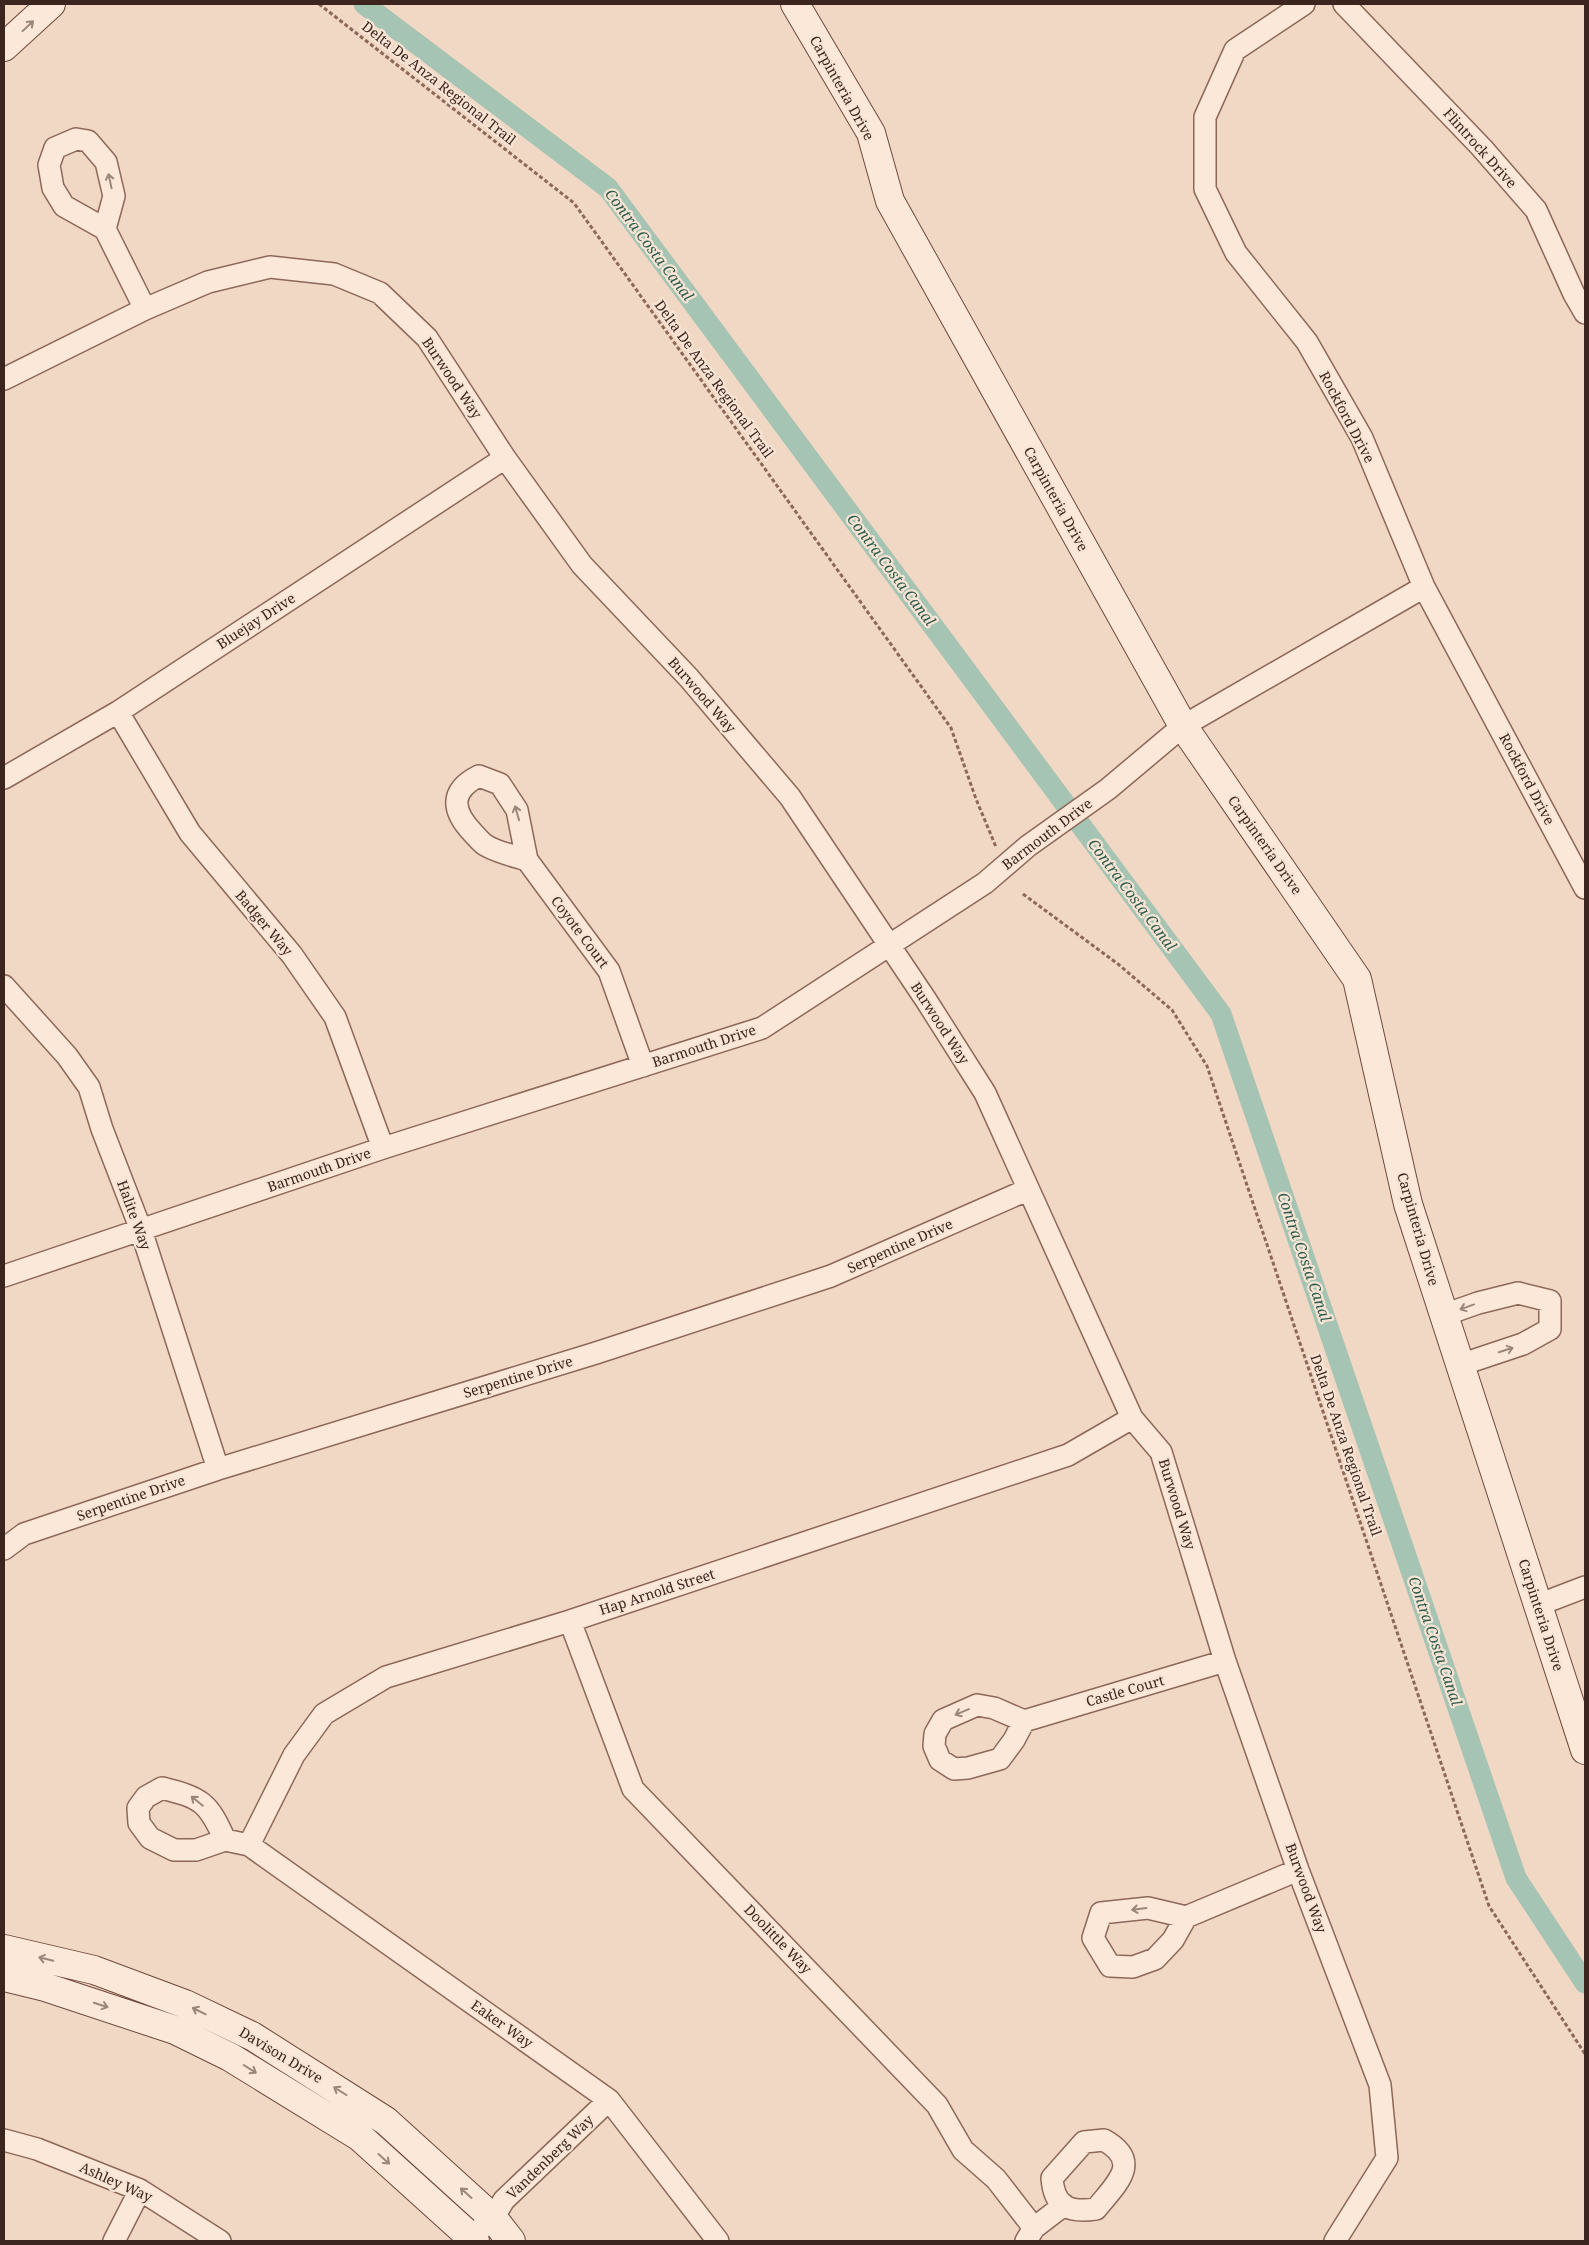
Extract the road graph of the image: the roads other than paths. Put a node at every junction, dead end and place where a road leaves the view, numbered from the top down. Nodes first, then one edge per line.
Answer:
1 (51, 4) edge
2 (795, 4) edge
3 (1304, 4) edge
4 (1344, 4) edge
5 (4, 47) edge
6 (105, 229) dead end
7 (1580, 291) edge
8 (145, 309) junction
9 (1585, 313) edge
10 (4, 379) edge
11 (505, 458) junction
12 (1424, 587) junction
13 (118, 712) junction
14 (1183, 726) junction
15 (4, 778) edge
16 (527, 860) dead end
17 (1585, 888) edge
18 (889, 946) junction
19 (4, 986) edge
20 (643, 1066) junction
21 (383, 1148) junction
22 (1027, 1190) junction
23 (141, 1230) junction
24 (4, 1276) edge
25 (1444, 1315) junction
26 (1460, 1365) junction
27 (1132, 1418) junction
28 (218, 1469) junction
29 (4, 1549) edge
30 (1585, 1587) edge
31 (1538, 1605) junction
32 (570, 1621) junction
33 (1225, 1661) junction
34 (1024, 1721) dead end
35 (1585, 1750) edge
36 (224, 1840) dead end
37 (249, 1845) junction
38 (1298, 1870) junction
39 (1186, 1917) dead end
40 (4, 1949) edge
41 (4, 1977) edge
42 (610, 2100) junction
43 (4, 2140) edge
44 (140, 2190) junction
45 (1064, 2205) dead end
46 (493, 2218) junction
47 (1030, 2235) edge
48 (473, 2239) edge
49 (114, 2241) edge
50 (220, 2241) edge
51 (511, 2241) edge
52 (718, 2241) edge
53 (1335, 2241) edge

5 -> 1 street
2 - 14 street, Carpinteria Drive
3 - 12 street, Rockford Drive
4 - 7 street, Flintrock Drive
6 - 8 street
7 - 9 street, Flintrock Drive
8 - 10 street, Burwood Way
8 - 11 street, Burwood Way
11 - 13 street, Bluejay Drive
11 - 18 street, Burwood Way
12 - 14 street, Barmouth Drive
12 - 17 street, Rockford Drive
13 - 15 street, Bluejay Drive
13 - 21 street, Badger Way
14 - 18 street, Barmouth Drive
14 - 25 street, Carpinteria Drive
16 - 20 street, Coyote Court
18 - 20 street, Barmouth Drive
18 - 22 street, Burwood Way
19 - 23 street, Halite Way
20 - 21 street, Barmouth Drive
21 - 23 street, Barmouth Drive
22 - 27 street, Burwood Way
22 - 28 street, Serpentine Drive
23 - 24 street, Barmouth Drive
23 - 28 street, Halite Way
25 - 26 street, Carpinteria Drive
26 -> 25 street
26 - 31 street, Carpinteria Drive
27 - 32 street, Hap Arnold Street
27 - 33 street, Burwood Way
28 - 29 street, Serpentine Drive
30 - 31 street
31 - 35 street, Carpinteria Drive
32 - 37 street, Hap Arnold Street
32 - 47 street, Doolittle Way
33 - 34 street, Castle Court
33 - 38 street, Burwood Way
36 - 37 street
37 - 42 street, Eaker Way
38 - 39 street
38 - 53 street, Burwood Way
46 -> 40 street, Davison Drive
41 -> 48 street, Davison Drive
42 - 46 street, Vandenberg Way
42 - 52 street, Eaker Way
43 - 44 street, Ashley Way
44 - 49 street
44 - 50 street, Ashley Way
45 - 47 street
46 - 48 street, Vandenberg Way
46 - 51 street, Davison Drive

